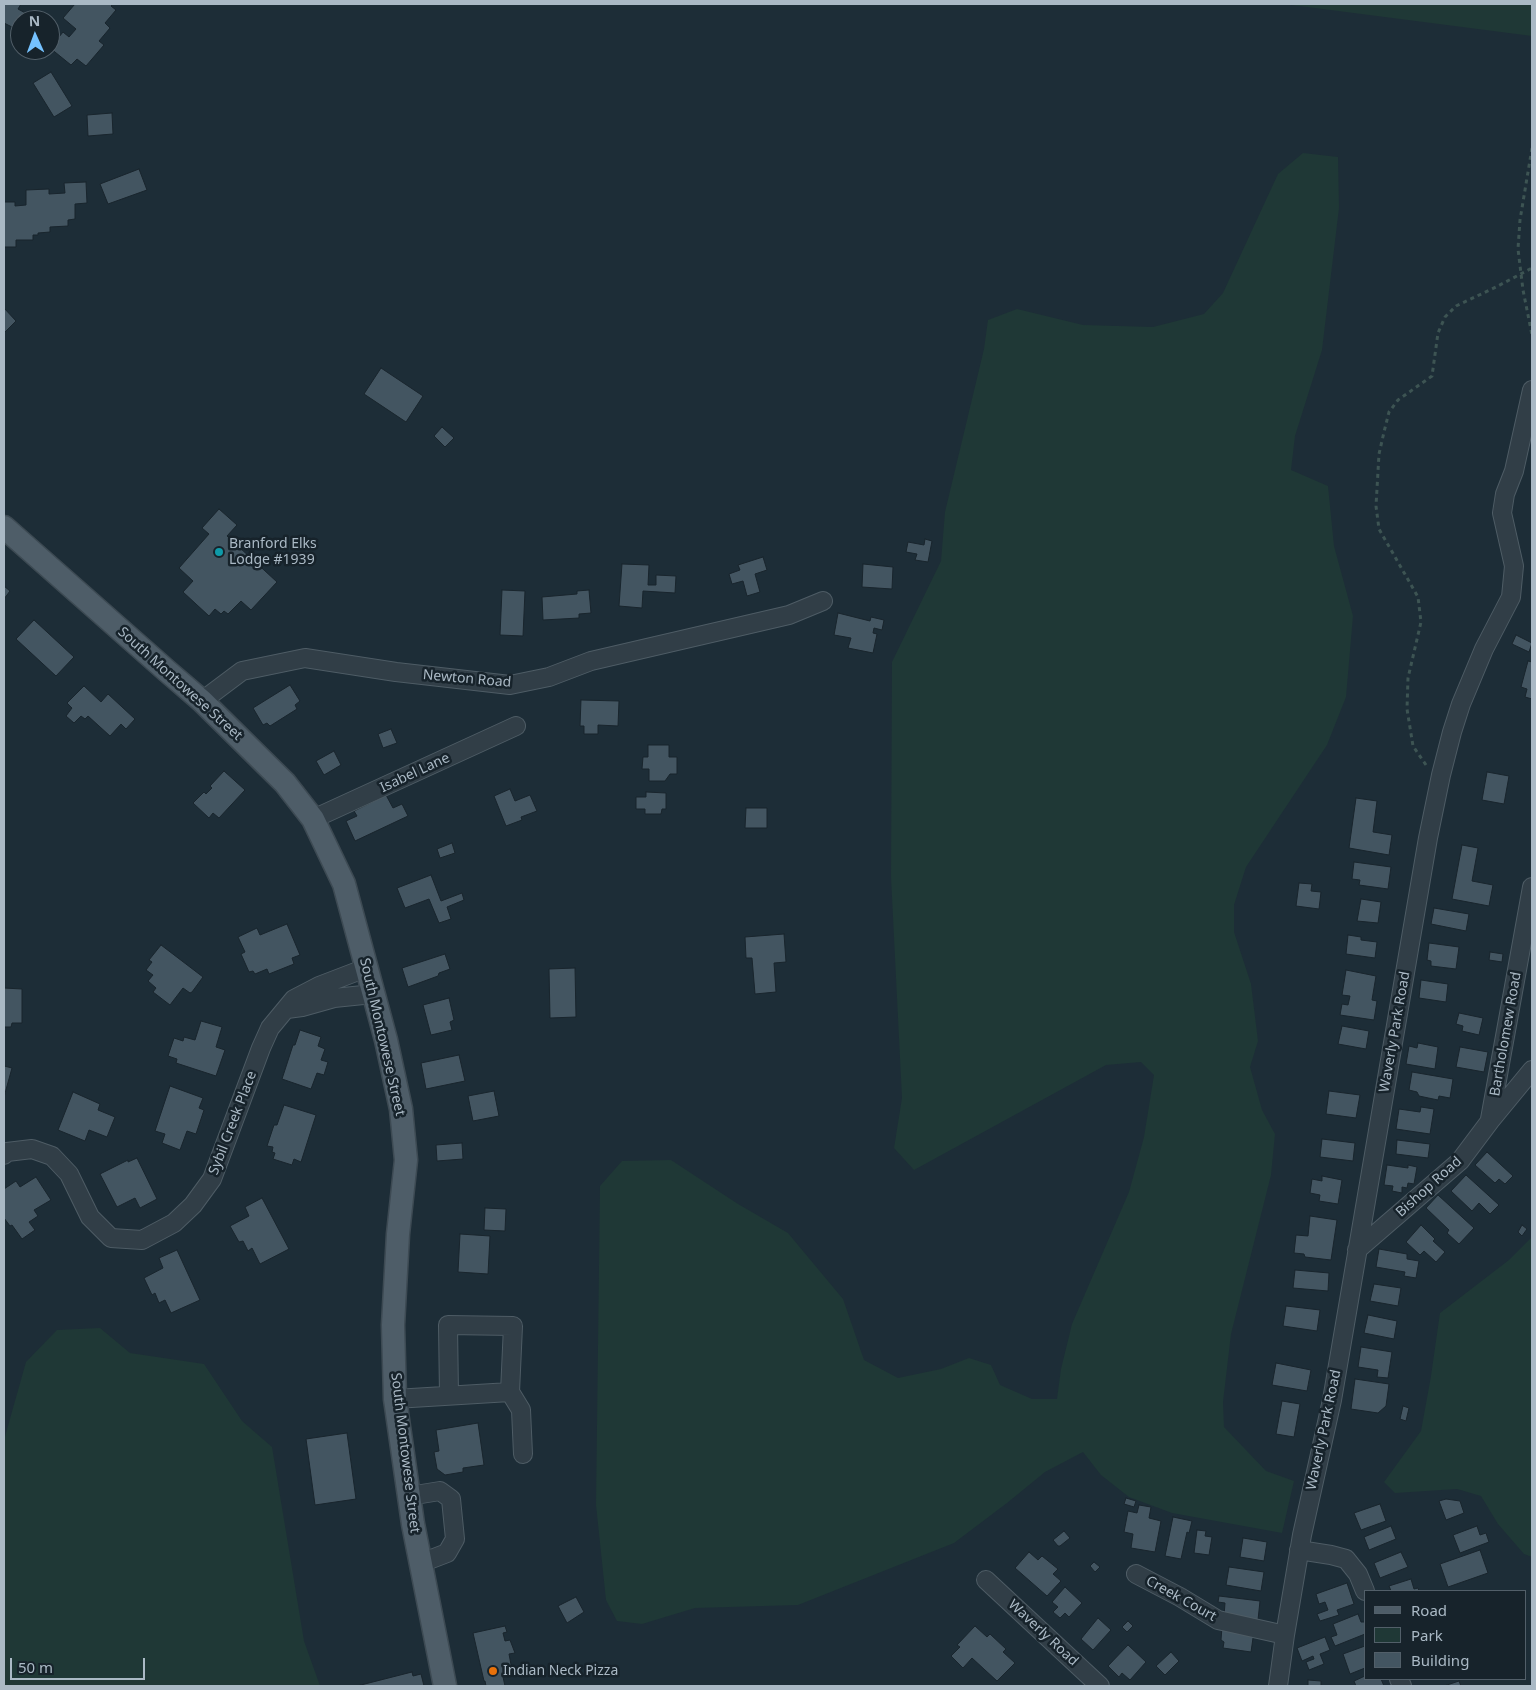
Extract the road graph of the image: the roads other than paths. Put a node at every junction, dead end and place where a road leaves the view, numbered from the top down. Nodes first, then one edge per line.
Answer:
1 (1532, 390) edge
2 (4, 527) edge
3 (823, 601) dead end
4 (202, 701) junction
5 (516, 726) dead end
6 (313, 819) junction
7 (1532, 887) edge
8 (366, 968) junction
9 (373, 994) junction
10 (287, 1009) junction
11 (1532, 1070) edge
12 (1490, 1122) junction
13 (4, 1155) edge
14 (1357, 1250) junction
15 (510, 1392) junction
16 (450, 1395) junction
17 (395, 1399) junction
18 (523, 1454) dead end
19 (409, 1496) junction
20 (1300, 1550) junction
21 (421, 1563) junction
22 (1136, 1574) dead end
23 (986, 1580) dead end
24 (1365, 1590) edge
25 (1284, 1635) junction
26 (445, 1686) edge
27 (1100, 1686) edge
28 (1278, 1686) edge

1 - 14 street, Waverly Park Road
2 - 4 main road, South Montowese Street
3 - 4 street, Newton Road
4 - 6 main road, South Montowese Street
5 - 6 street, Isabel Lane
6 - 8 main road, South Montowese Street
7 - 12 street, Bartholomew Road
8 - 9 main road, South Montowese Street
8 - 10 street, Sybil Creek Place
9 - 10 street
9 - 17 main road, South Montowese Street
10 - 13 street, Sybil Creek Place
11 - 12 street, Bishop Road
12 - 14 street, Bishop Road
14 - 20 street, Waverly Park Road
15 - 16 street
15 - 16 street
15 - 18 street
16 - 17 street
17 - 19 main road, South Montowese Street
19 - 21 main road, South Montowese Street
19 - 21 street
20 - 24 street
20 - 25 street, Waverly Park Road
21 - 26 main road, South Montowese Street
22 - 25 street, Creek Court
23 - 27 street, Waverly Road
25 - 28 street, Waverly Park Road

